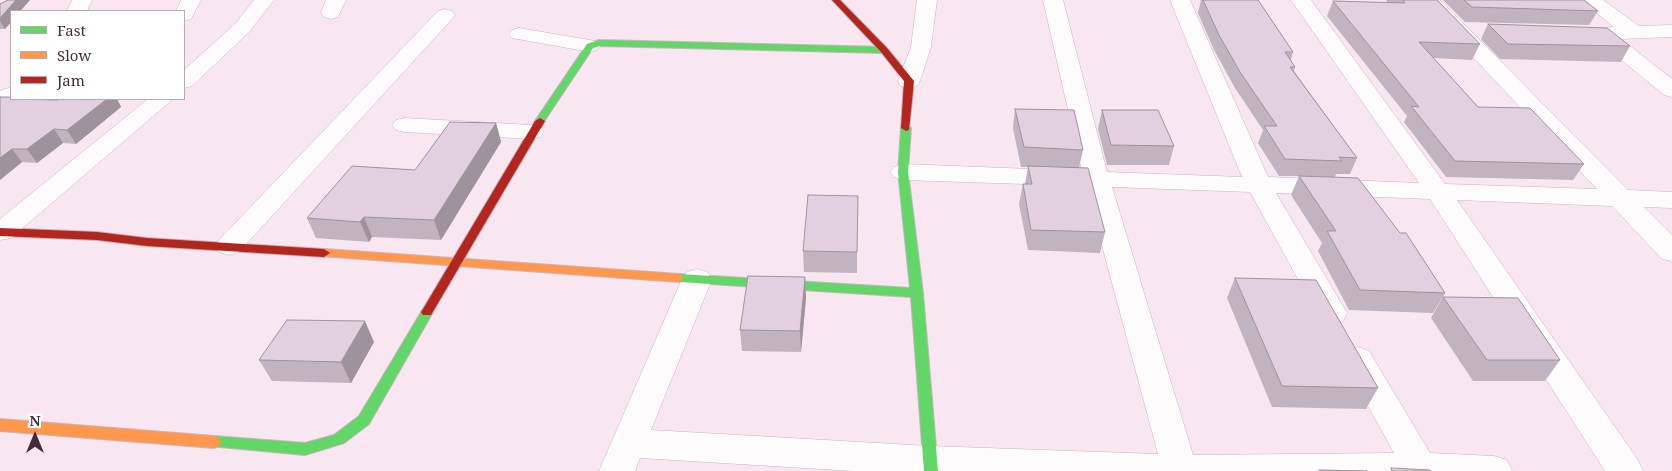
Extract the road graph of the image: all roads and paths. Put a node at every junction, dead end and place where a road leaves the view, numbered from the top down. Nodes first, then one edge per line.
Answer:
1 (191, 0) edge
2 (264, 0) edge
3 (836, 0) edge
4 (927, 0) edge
5 (1053, 0) edge
6 (1180, 0) edge
7 (1301, 0) edge
8 (1429, 0) edge
9 (1590, 0) edge
10 (185, 13) edge
11 (445, 15) dead end
12 (1457, 30) junction
13 (1485, 31) dead end
14 (1672, 31) edge
15 (1560, 33) edge
16 (1636, 33) junction
17 (519, 34) dead end
18 (1604, 35) junction
19 (590, 46) junction
20 (884, 50) junction
21 (185, 80) edge
22 (909, 81) junction
23 (1672, 90) edge
24 (161, 100) edge
25 (404, 125) dead end
26 (532, 132) junction
27 (903, 172) junction
28 (1096, 178) junction
29 (1258, 184) junction
30 (1438, 192) junction
31 (1618, 198) junction
32 (1672, 200) edge
33 (0, 232) edge
34 (229, 246) junction
35 (1672, 252) edge
36 (456, 264) junction
37 (697, 279) junction
38 (917, 293) junction
39 (0, 425) edge
40 (623, 457) edge
41 (931, 466) edge
42 (1420, 468) junction
43 (1180, 470) junction
44 (1282, 471) edge
45 (1483, 471) edge
46 (1625, 471) edge

1 - 10 street
2 - 21 street
3 - 20 street
4 - 22 street
5 - 28 street
6 - 29 street
7 - 30 street
8 - 12 street
9 - 16 street
11 - 34 street
12 - 13 street
12 - 31 street
14 - 16 street
15 - 18 street
16 - 18 street
17 - 19 street
18 - 23 street
19 - 20 street
19 - 26 street
20 - 22 street
22 - 27 street
24 - 33 street
25 - 26 street
26 - 36 street
27 - 28 street
27 - 38 street
28 - 29 street
28 - 43 street
29 - 30 street
29 - 42 street
30 - 31 street
30 - 46 street
31 - 32 street
31 - 35 street
33 - 34 street
34 - 36 street
36 - 37 street
36 - 39 street
37 - 38 street
37 - 40 street
38 - 41 street
40 - 41 street
41 - 43 street
42 - 44 street
42 - 45 street
43 - 44 street

